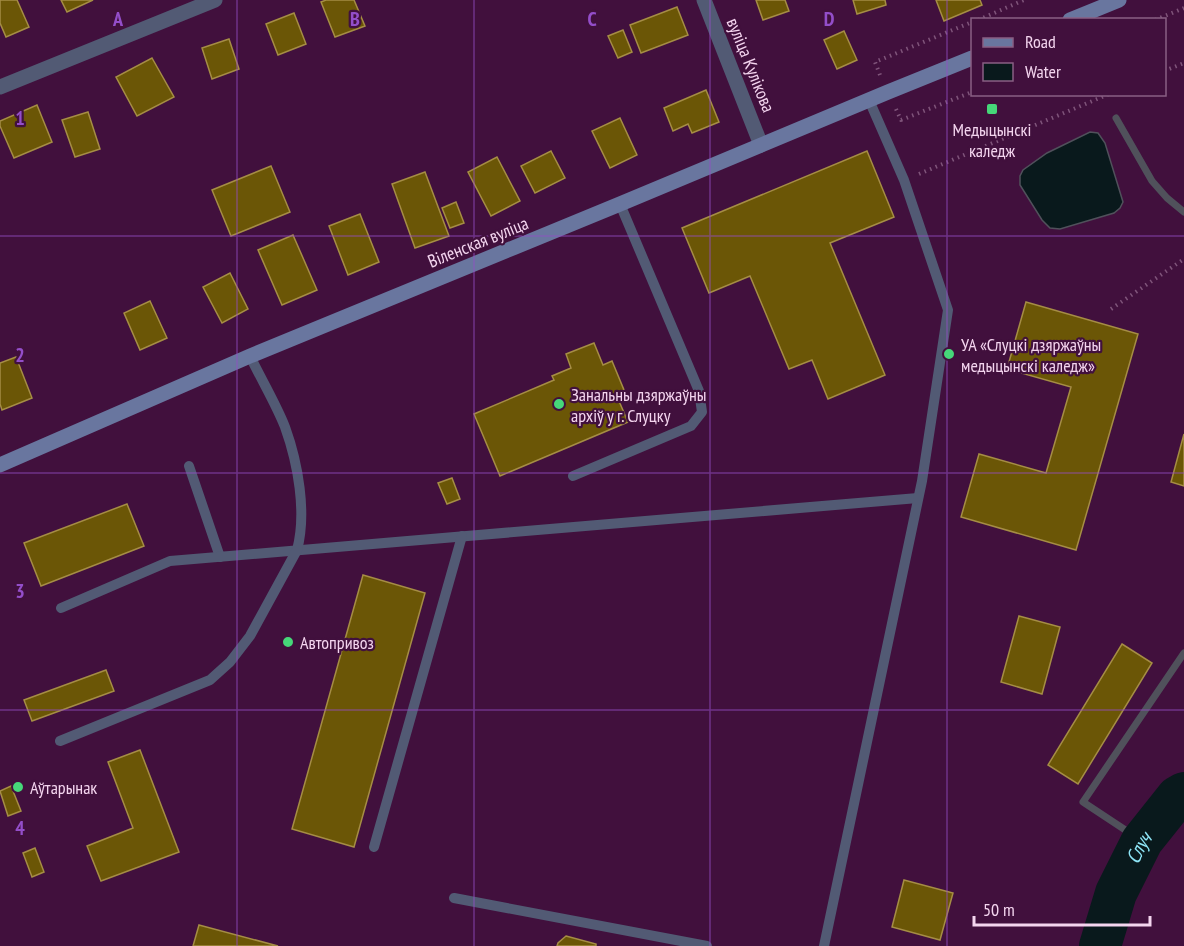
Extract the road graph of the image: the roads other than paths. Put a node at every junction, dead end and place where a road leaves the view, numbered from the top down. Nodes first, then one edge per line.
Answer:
1 (215, 0) edge
2 (704, 0) edge
3 (1119, 0) edge
4 (1075, 18) edge
5 (971, 58) edge
6 (0, 87) edge
7 (869, 100) junction
8 (761, 145) junction
9 (620, 204) junction
10 (250, 356) junction
11 (0, 465) edge
12 (189, 466) dead end
13 (573, 476) dead end
14 (918, 498) junction
15 (462, 536) junction
16 (297, 550) junction
17 (220, 557) junction
18 (61, 608) dead end
19 (60, 741) dead end
20 (374, 847) dead end
21 (454, 898) dead end
22 (707, 946) edge
23 (824, 946) edge

1 - 6 street
2 - 8 street, вуліца Кулікова
3 - 4 main road
5 - 7 main road, Віленская вуліца
7 - 8 main road, Віленская вуліца
7 - 14 lane
8 - 9 main road, Віленская вуліца
9 - 10 main road, Віленская вуліца
9 - 13 lane
10 - 11 main road, Віленская вуліца
10 - 16 lane
12 - 17 lane
14 - 15 lane
14 - 23 lane
15 - 16 lane
15 - 20 lane
16 - 17 lane
16 - 19 lane
17 - 18 lane
21 - 22 lane

